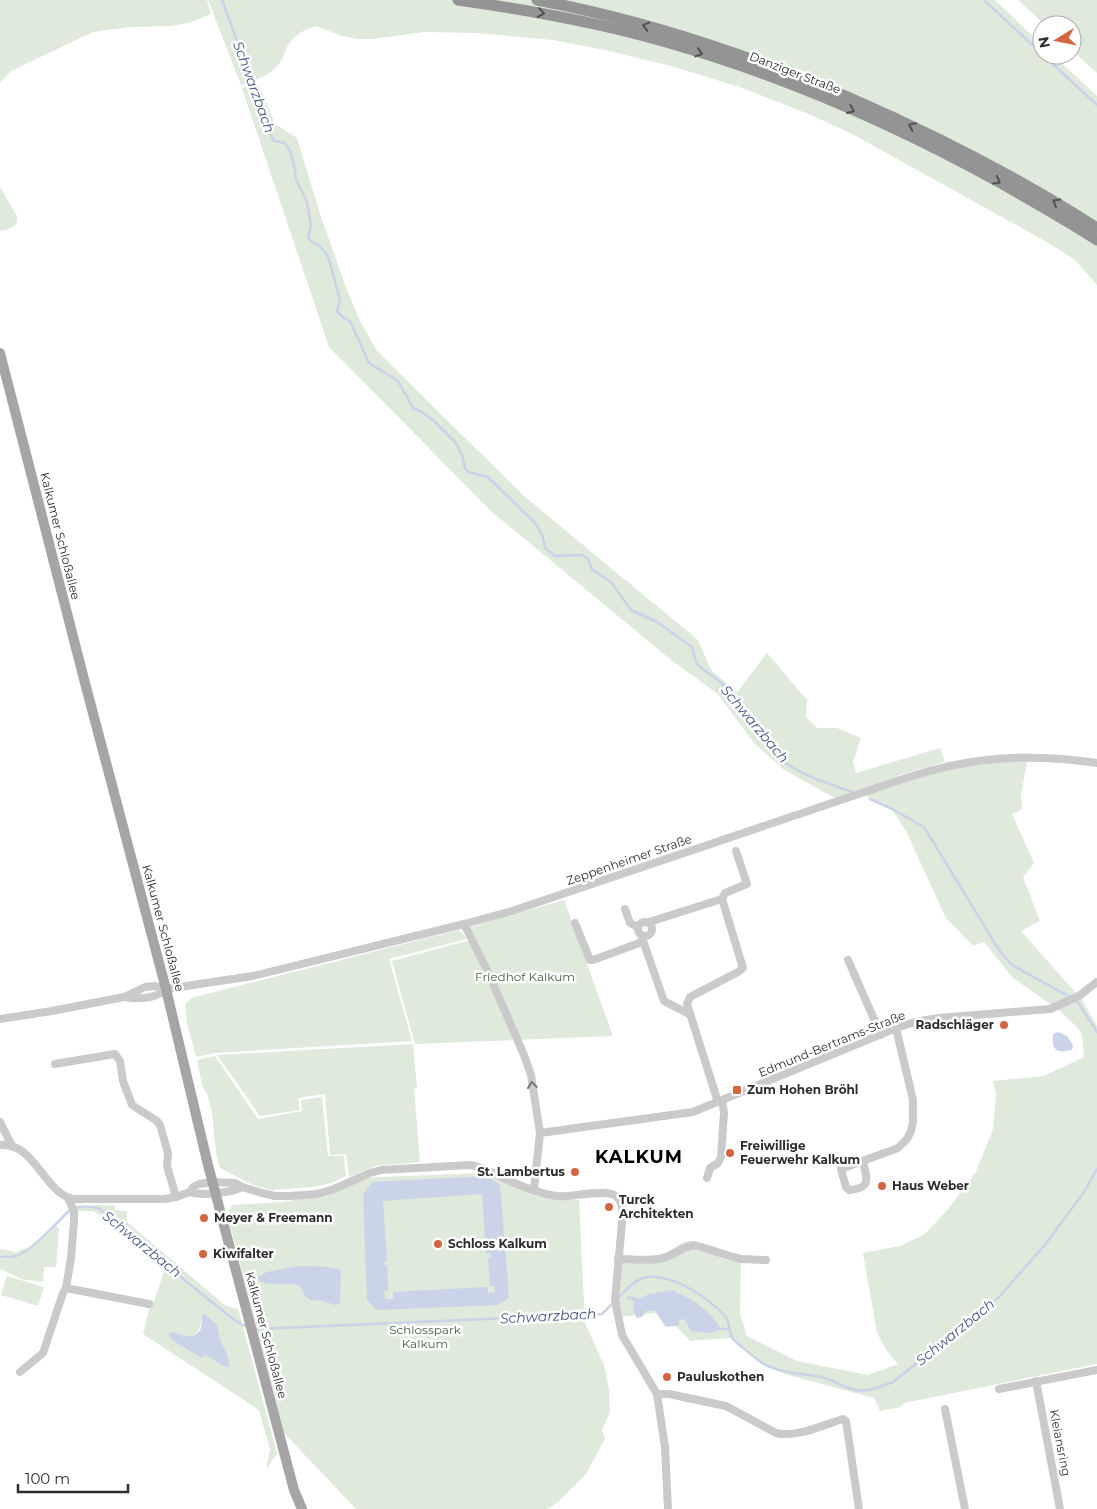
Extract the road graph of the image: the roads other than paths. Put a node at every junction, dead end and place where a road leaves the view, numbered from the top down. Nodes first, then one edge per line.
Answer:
1 (458, 0) edge
2 (537, 0) edge
3 (1097, 228) edge
4 (1097, 240) edge
5 (0, 353) edge
6 (1097, 763) edge
7 (736, 851) dead end
8 (722, 898) junction
9 (625, 909) dead end
10 (649, 922) junction
11 (576, 923) dead end
12 (464, 924) junction
13 (640, 935) junction
14 (848, 960) dead end
15 (1097, 982) edge
16 (166, 990) junction
17 (689, 1014) junction
18 (0, 1019) edge
19 (896, 1028) junction
20 (881, 1035) junction
21 (56, 1064) dead end
22 (720, 1101) junction
23 (0, 1122) edge
24 (540, 1133) junction
25 (0, 1145) edge
26 (12, 1146) junction
27 (863, 1162) dead end
28 (707, 1178) dead end
29 (212, 1182) junction
30 (242, 1187) junction
31 (534, 1189) junction
32 (190, 1192) junction
33 (215, 1192) junction
34 (176, 1197) junction
35 (68, 1198) junction
36 (618, 1259) junction
37 (766, 1260) dead end
38 (66, 1288) junction
39 (149, 1304) dead end
40 (1097, 1370) edge
41 (20, 1372) dead end
42 (1036, 1382) junction
43 (999, 1389) dead end
44 (657, 1394) junction
45 (945, 1409) dead end
46 (302, 1509) edge
47 (668, 1509) edge
48 (859, 1509) edge
49 (965, 1509) edge
50 (1060, 1509) edge

1 -> 4 highway, Danziger Straße
3 -> 2 highway, Danziger Straße
5 - 16 main road, Kalkumer Schloßallee
6 - 12 street, Zeppenheimer Straße
7 - 8 street
8 - 10 street
8 - 17 street
9 - 13 street
10 - 13 street
10 - 13 street
11 - 13 street
12 - 16 street, Zeppenheimer Straße
24 -> 12 street
13 - 17 street
14 - 20 street
15 - 19 street, Edmund-Bertrams-Straße
16 - 18 street, Zeppenheimer Straße
16 - 29 main road, Kalkumer Schloßallee
17 - 22 street
19 - 20 street, Edmund-Bertrams-Straße
19 - 27 street
20 - 22 street, Edmund-Bertrams-Straße
21 - 34 street
22 - 24 street, Edmund-Bertrams-Straße
22 - 28 street
23 - 26 street
24 - 31 street
25 - 26 street
26 - 35 street
29 - 30 street
29 - 32 street
29 - 33 main road, Kalkumer Schloßallee
30 - 31 street
30 - 33 street
31 - 36 street
32 - 33 street
32 - 34 street
33 - 46 main road, Kalkumer Schloßallee
34 - 35 street
35 - 38 street
36 - 37 street
36 - 44 street
38 - 39 street
38 - 41 street
40 - 42 street
42 - 43 street
42 - 50 street, Kleiansring
44 - 47 street
44 - 48 street
45 - 49 street

